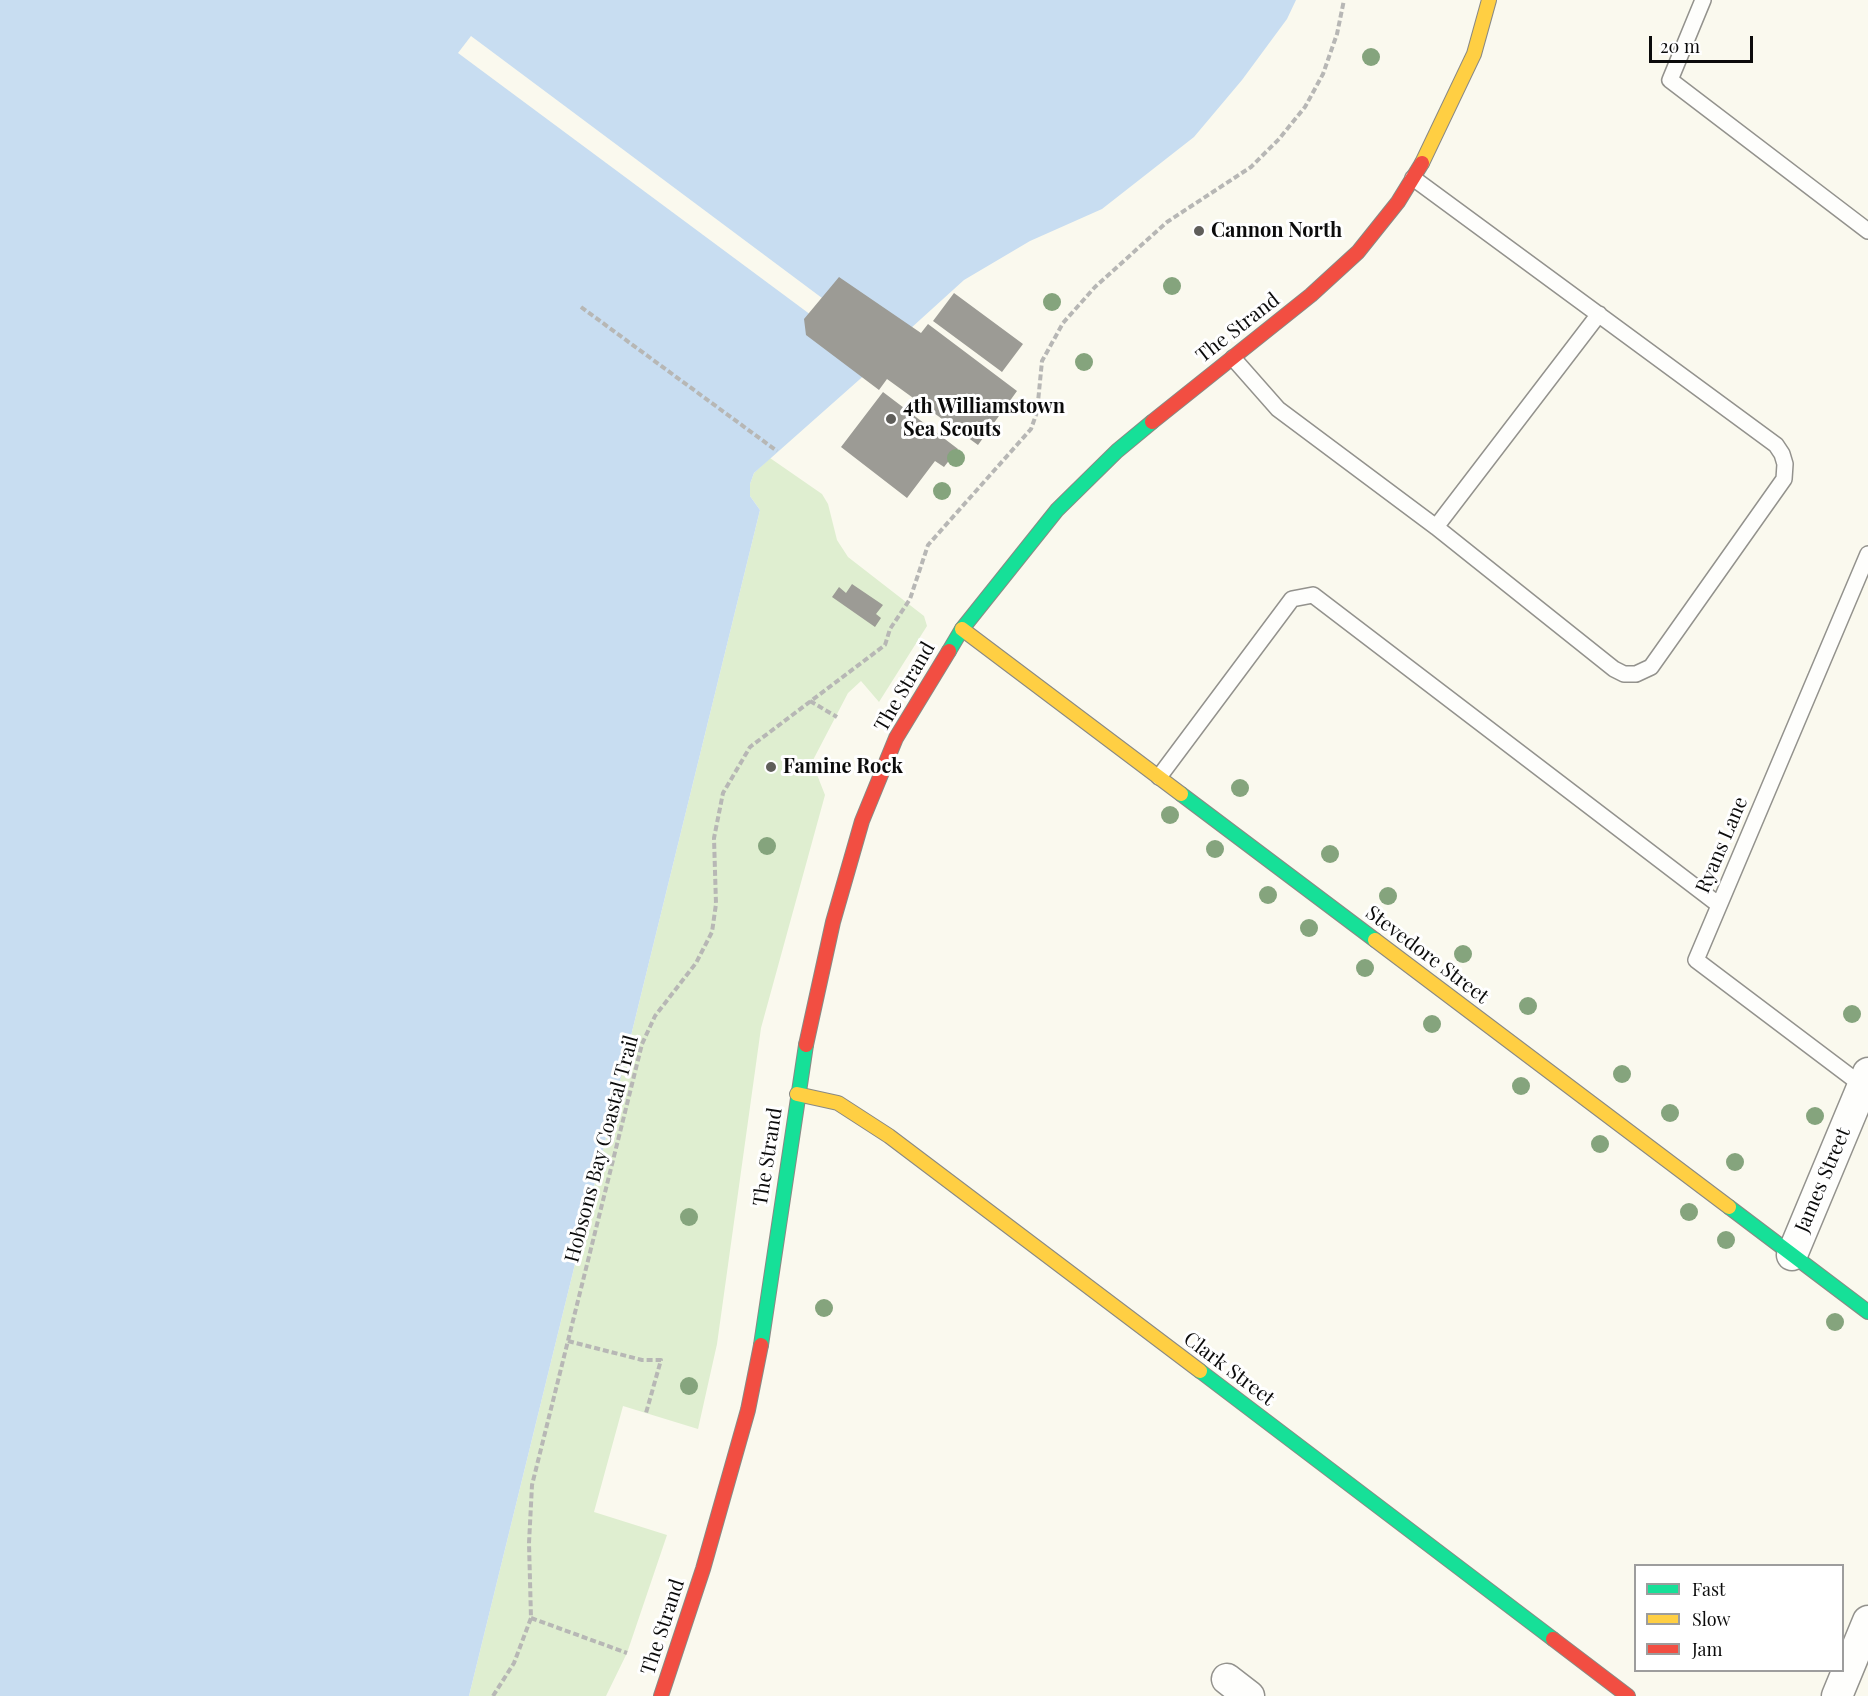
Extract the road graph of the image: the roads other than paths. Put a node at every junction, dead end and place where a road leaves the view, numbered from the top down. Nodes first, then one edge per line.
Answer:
1 (1489, 0) edge
2 (1702, 0) edge
3 (1497, 23) dead end
4 (1474, 54) junction
5 (1413, 178) junction
6 (1868, 231) edge
7 (1599, 314) junction
8 (1233, 358) junction
9 (1436, 527) junction
10 (1868, 554) edge
11 (962, 629) junction
12 (1159, 777) junction
13 (1719, 905) junction
14 (1865, 1079) edge
15 (797, 1094) junction
16 (1792, 1255) junction
17 (1868, 1312) edge
18 (1868, 1621) edge
19 (661, 1696) edge
20 (1628, 1696) edge
21 (1837, 1696) edge

1 - 4 street, The Strand
2 - 6 lane
3 - 4 street, The Strand
4 - 5 street, The Strand
5 - 7 lane
5 - 8 street, The Strand
7 - 9 lane
7 - 9 lane
8 - 9 lane
8 - 11 street, The Strand
10 - 13 lane, Ryans Lane
11 - 12 street, Stevedore Street
11 - 15 street, The Strand
12 - 13 lane
12 - 16 street, Stevedore Street
13 - 14 lane, Ryans Lane
14 - 16 street, James Street
15 - 19 street, The Strand
15 - 20 street, Clark Street
16 - 17 street, Stevedore Street
18 - 21 street

